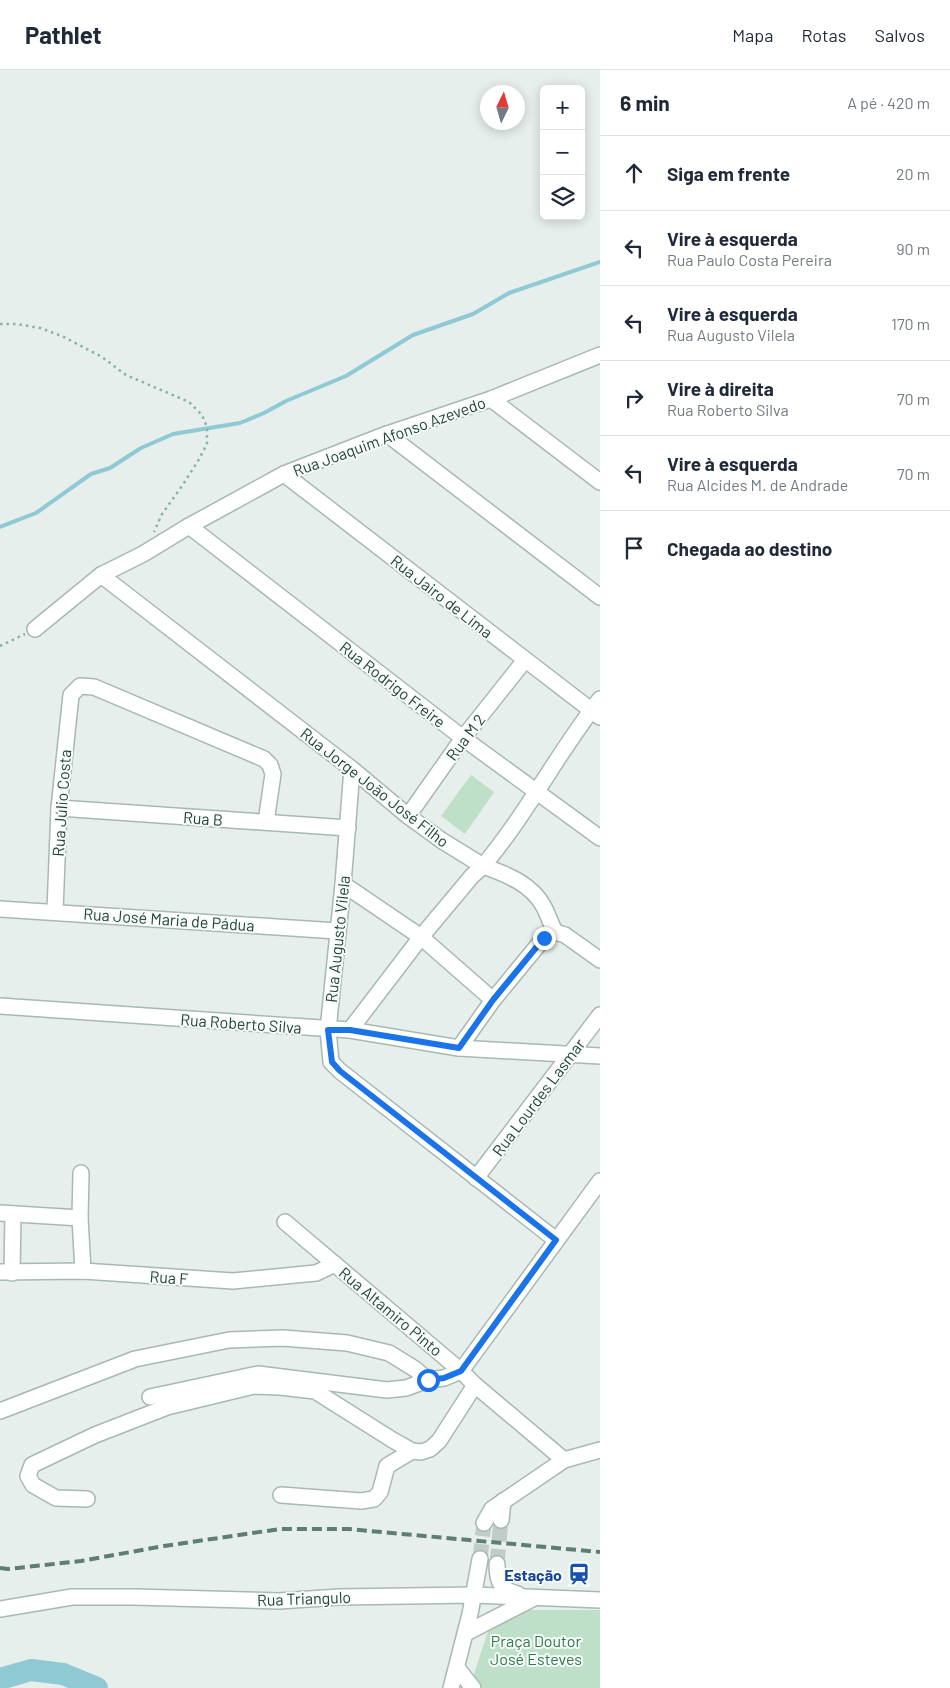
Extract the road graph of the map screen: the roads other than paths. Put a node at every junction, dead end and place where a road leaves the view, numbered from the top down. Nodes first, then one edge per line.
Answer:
1 (598, 358) edge
2 (491, 399) junction
3 (387, 434) junction
4 (284, 474) junction
5 (600, 482) edge
6 (189, 526) junction
7 (101, 575) junction
8 (600, 597) edge
9 (35, 629) road end
10 (525, 660) junction
11 (597, 708) edge
12 (463, 738) junction
13 (352, 769) junction
14 (536, 791) junction
15 (59, 808) junction
16 (408, 816) junction
17 (266, 822) junction
18 (348, 828) junction
19 (600, 838) edge
20 (483, 866) junction
21 (343, 884) junction
22 (0, 908) edge
23 (55, 911) junction
24 (337, 931) junction
25 (555, 932) junction
26 (421, 937) junction
27 (600, 960) edge
28 (493, 1000) junction
29 (0, 1006) edge
30 (600, 1015) edge
31 (328, 1030) junction
32 (350, 1030) junction
33 (459, 1048) junction
34 (572, 1054) junction
35 (600, 1056) edge
36 (81, 1173) dead end
37 (476, 1178) junction
38 (600, 1181) edge
39 (7, 1213) edge
40 (80, 1218) junction
41 (285, 1222) dead end
42 (556, 1240) junction
43 (335, 1264) junction
44 (83, 1271) junction
45 (6, 1272) edge
46 (461, 1371) junction
47 (428, 1380) junction
48 (475, 1385) junction
49 (150, 1397) dead end
50 (0, 1411) edge
51 (412, 1451) junction
52 (600, 1451) edge
53 (564, 1460) junction
54 (281, 1495) dead end
55 (86, 1499) dead end
56 (503, 1501) junction
57 (500, 1520) tunnel mouth
58 (484, 1523) tunnel mouth
59 (480, 1559) tunnel mouth
60 (497, 1564) tunnel mouth
61 (474, 1595) junction
62 (534, 1598) junction
63 (600, 1600) edge
64 (0, 1609) edge
65 (466, 1633) junction
66 (457, 1668) junction
67 (451, 1688) edge
68 (473, 1688) edge

1 - 2 street, Rua Joaquim Afonso Azevedo
2 - 3 street, Rua Joaquim Afonso Azevedo
2 - 5 street
3 - 4 street, Rua Joaquim Afonso Azevedo
3 - 8 street
4 - 6 street, Rua Joaquim Afonso Azevedo
4 - 10 street, Rua Jairo de Lima
6 - 7 street, Rua Joaquim Afonso Azevedo
6 - 12 street, Rua Rodrigo Freire
7 - 9 street, Rua Joaquim Afonso Azevedo
7 - 13 street, Rua Jorge João José Filho
10 - 11 street, Rua Jairo de Lima
10 - 12 street, Rua M 2
11 - 14 street
12 - 14 street, Rua Rodrigo Freire
12 - 16 street, Rua M 2
13 - 16 street, Rua Jorge João José Filho
13 - 18 street, Rua Augusto Vilela
14 - 19 street, Rua Rodrigo Freire
14 - 20 street
15 - 17 street, Rua B
15 - 17 street, Rua Júlio Costa
15 - 23 street, Rua Júlio Costa
16 - 20 street, Rua Jorge João José Filho
17 - 18 street, Rua B
18 - 21 street, Rua Augusto Vilela
20 - 25 street, Rua Jorge João José Filho
20 - 26 street
21 - 24 street, Rua Augusto Vilela
21 - 26 street
22 - 23 street, Rua José Maria de Pádua
23 - 24 street, Rua José Maria de Pádua
24 - 31 street, Rua Augusto Vilela
25 - 27 street
25 - 28 street
26 - 28 street
26 - 32 street
28 - 33 street
29 - 31 street, Rua Roberto Silva
30 - 34 street, Rua Lourdes Lasmar
31 - 32 street, Rua Roberto Silva
31 - 37 street, Rua Augusto Vilela
32 - 33 street, Rua Roberto Silva
33 - 34 street, Rua Roberto Silva
34 - 35 street, Rua Roberto Silva
34 - 37 street, Rua Lourdes Lasmar
36 - 40 street
37 - 42 street, Rua Augusto Vilela
38 - 42 street
39 - 40 street
39 - 45 street
40 - 44 street
41 - 43 street, Rua Altamiro Pinto
42 - 46 street
43 - 44 street, Rua F
43 - 46 street, Rua Altamiro Pinto
44 - 45 street, Rua F
46 - 47 street
46 - 48 street, Rua Altamiro Pinto
47 - 49 street
47 - 50 street
48 - 51 street
48 - 53 street, Rua Altamiro Pinto
51 - 54 street
51 - 55 street
52 - 53 street
53 - 56 street
56 - 57 street
56 - 58 street
59 - 61 street
60 - 62 street
61 - 62 street
61 - 64 street, Rua Triangulo
61 - 65 street
62 - 63 street
62 - 65 street
65 - 66 street
66 - 67 street
66 - 68 street

